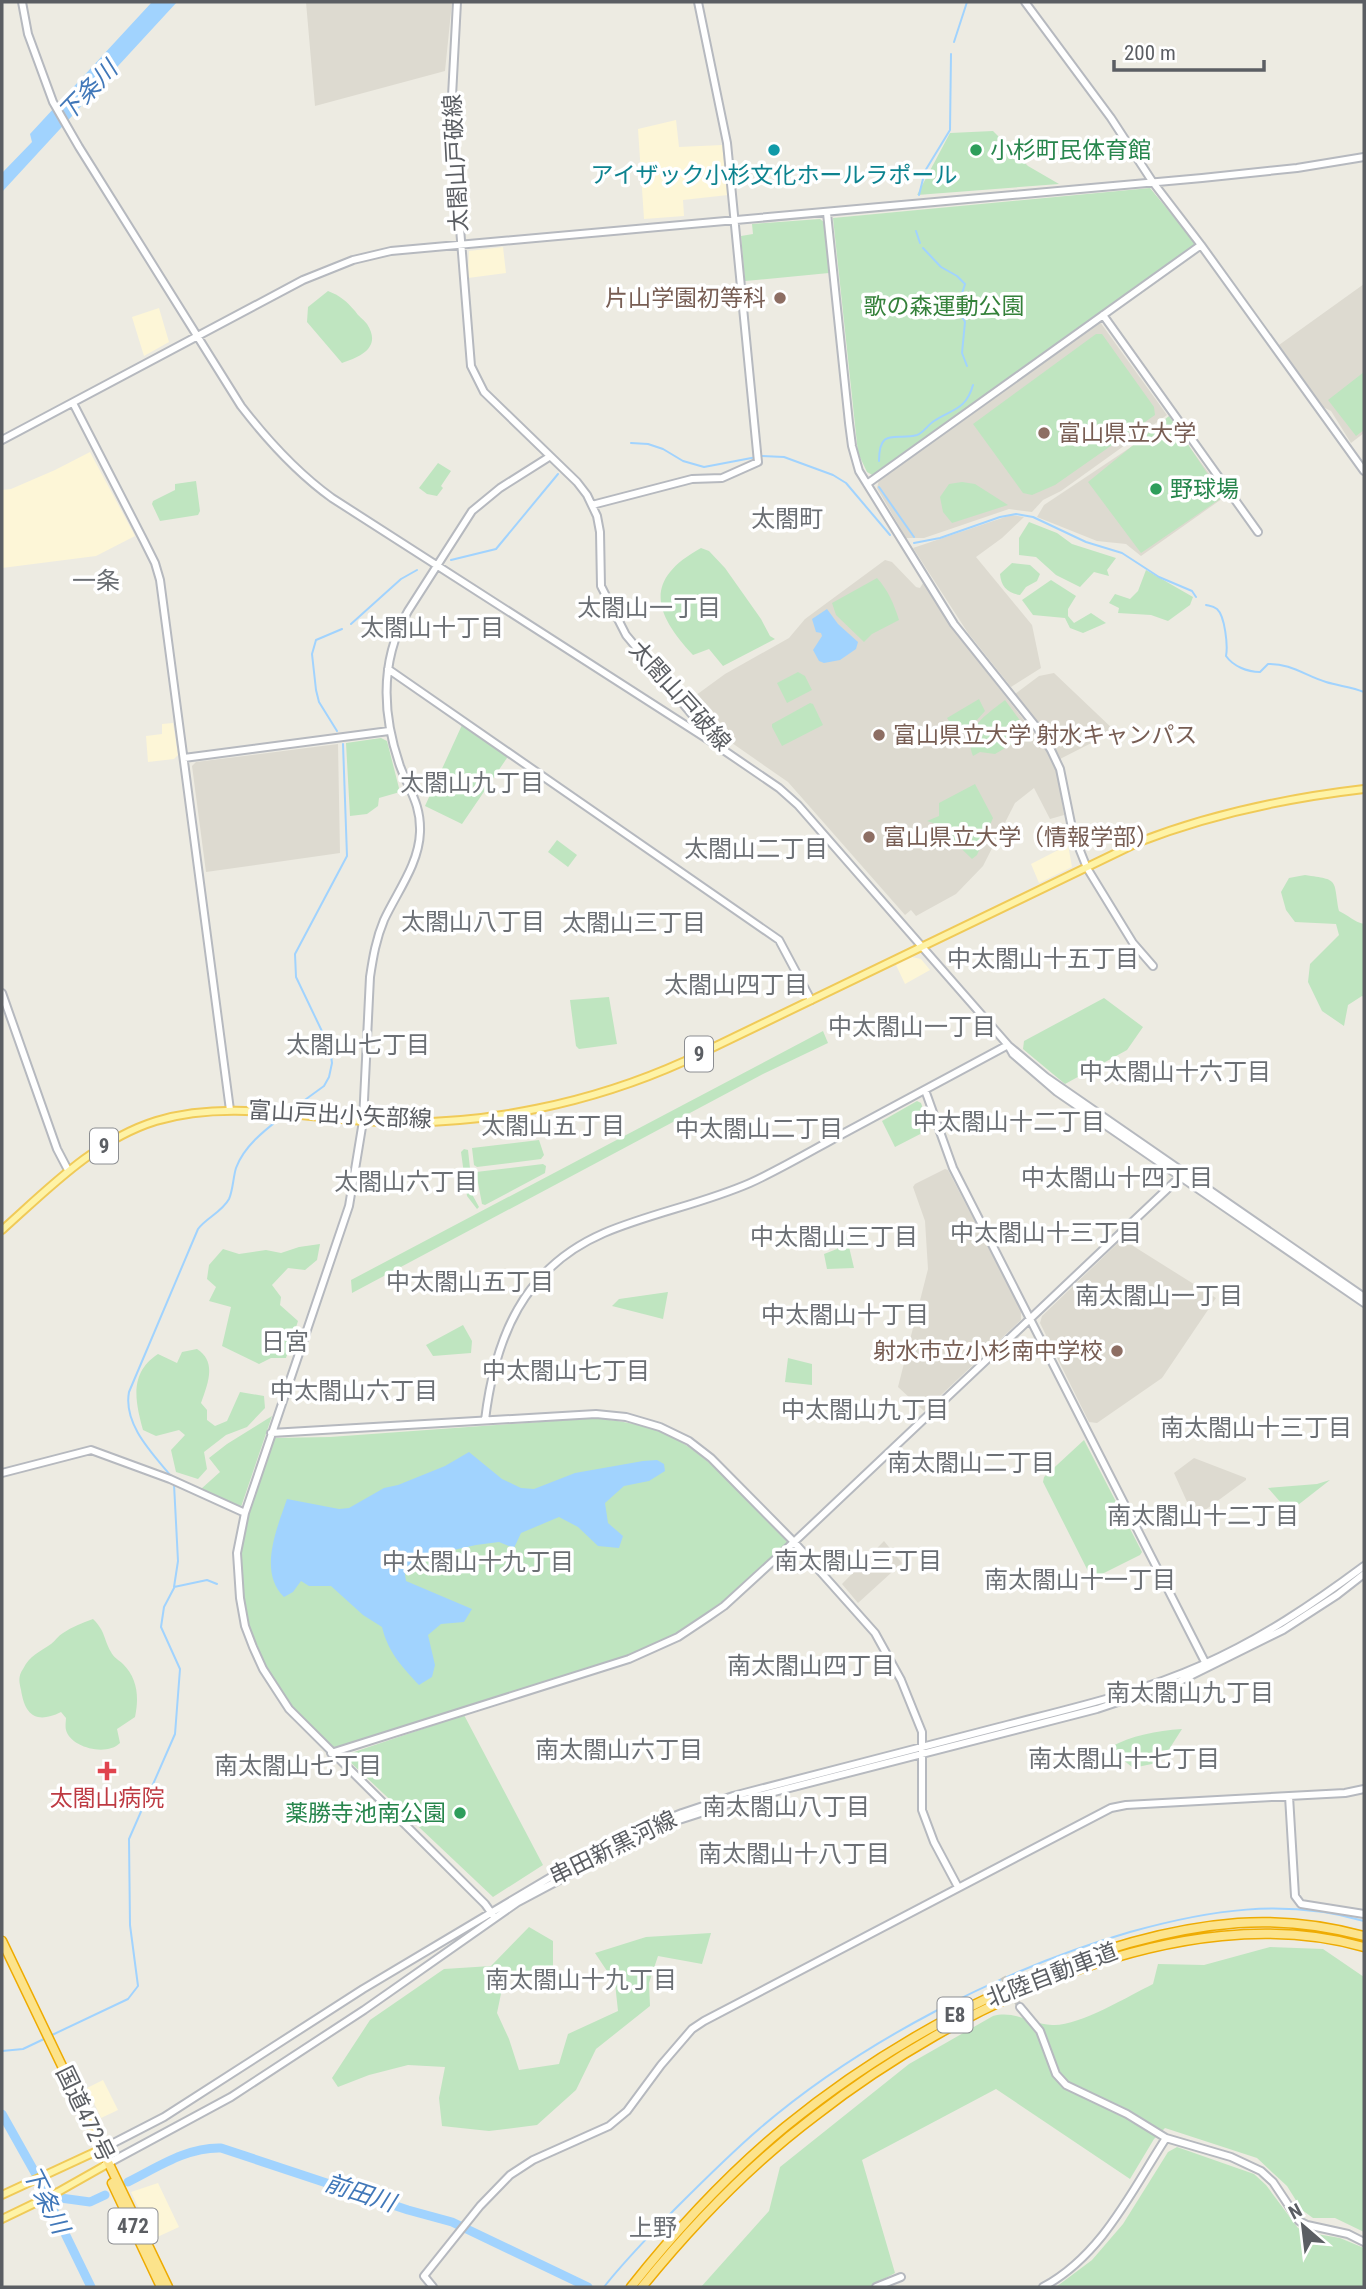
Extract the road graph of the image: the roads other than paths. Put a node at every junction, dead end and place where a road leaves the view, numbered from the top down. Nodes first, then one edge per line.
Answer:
1 (22, 2) edge
2 (457, 2) edge
3 (698, 2) edge
4 (1025, 2) edge
5 (1364, 156) edge
6 (1152, 181) junction
7 (827, 212) junction
8 (735, 218) junction
9 (461, 243) junction
10 (1201, 245) junction
11 (1102, 316) junction
12 (197, 336) junction
13 (73, 403) junction
14 (2, 440) edge
15 (550, 457) junction
16 (1364, 471) edge
17 (866, 484) junction
18 (592, 505) junction
19 (1258, 532) dead end
20 (435, 565) junction
21 (388, 669) junction
22 (690, 710) junction
23 (680, 722) junction
24 (390, 731) junction
25 (719, 747) junction
26 (184, 758) junction
27 (1364, 789) edge
28 (1087, 868) junction
29 (922, 947) junction
30 (1153, 966) dead end
31 (2, 993) edge
32 (811, 1000) junction
33 (1008, 1045) junction
34 (925, 1090) junction
35 (230, 1110) junction
36 (362, 1121) junction
37 (68, 1170) junction
38 (1181, 1176) junction
39 (2, 1230) edge
40 (1364, 1297) edge
41 (1364, 1303) edge
42 (1031, 1319) junction
43 (485, 1420) junction
44 (271, 1433) junction
45 (2, 1473) edge
46 (244, 1513) junction
47 (794, 1542) junction
48 (1364, 1566) edge
49 (1364, 1574) edge
50 (1207, 1666) junction
51 (922, 1750) junction
52 (331, 1753) junction
53 (1364, 1789) edge
54 (1289, 1796) junction
55 (958, 1887) junction
56 (1364, 1914) edge
57 (494, 1916) junction
58 (1364, 1936) edge
59 (2, 1941) edge
60 (1364, 1947) edge
61 (2, 1953) edge
62 (1020, 2007) tunnel mouth
63 (1166, 2138) junction
64 (99, 2150) junction
65 (106, 2164) junction
66 (2, 2195) edge
67 (2, 2219) edge
68 (1364, 2242) edge
69 (901, 2277) dead end
70 (161, 2287) edge
71 (168, 2287) edge
72 (433, 2287) edge
73 (630, 2287) edge
74 (642, 2287) edge
75 (876, 2287) edge
76 (1043, 2287) edge

1 - 12 street
2 - 9 street, 太閤山戸破線
3 - 8 street
4 - 6 street
5 - 6 street
6 - 7 street
6 - 10 street
7 - 8 street
7 - 17 street
8 - 9 street
8 - 18 street
9 - 12 street
9 - 15 street, 太閤山戸破線
10 - 11 street
10 - 16 street
11 - 17 street
11 - 19 street
12 - 13 street
12 - 20 street
13 - 14 street
13 - 26 street
15 - 18 street, 太閤山戸破線
15 - 20 street
17 - 28 street
18 - 22 street, 太閤山戸破線
20 - 21 street
20 - 23 street
21 - 24 street
21 - 32 street
22 - 23 street
22 - 25 street, 太閤山戸破線
23 - 25 street
24 - 26 street
24 - 36 street
25 - 29 street, 太閤山戸破線
26 - 35 street
27 - 28 main road, 富山戸出小矢部線 / 9
28 - 29 main road, 富山戸出小矢部線 / 9
28 - 30 street
29 - 32 main road, 富山戸出小矢部線 / 9
29 - 33 street, 太閤山戸破線
31 - 37 street
32 - 36 main road, 富山戸出小矢部線 / 9
33 - 34 street
33 - 38 street
33 - 40 street
34 - 42 street
34 - 43 street
35 - 36 main road, 富山戸出小矢部線 / 9
35 - 37 main road, 富山戸出小矢部線 / 9
36 - 44 street
37 - 39 main road, 富山戸出小矢部線 / 9
38 - 41 street
38 - 42 street
42 - 47 street
42 - 50 street
43 - 44 street
43 - 47 street
44 - 46 street
45 - 46 street
46 - 52 street
47 - 51 street
47 - 52 street
48 - 50 street, 串田新黒河線
49 - 50 street, 串田新黒河線
50 - 51 street, 串田新黒河線
51 - 55 street
51 - 57 street, 串田新黒河線
52 - 57 street
53 - 54 street
54 - 55 street
54 - 56 street
55 - 72 street
57 - 64 street, 串田新黒河線
57 - 65 street, 串田新黒河線
58 - 73 highway, 北陸自動車道 / E8
59 - 64 highway, 国道472号 / 472
60 - 74 highway, 北陸自動車道 / E8
61 - 64 highway, 国道472号 / 472
62 - 63 street
63 - 68 street
63 - 76 street
64 - 65 highway, 国道472号 / 472
64 - 66 main road
65 - 67 main road
65 - 70 highway, 国道472号 / 472
65 - 71 highway, 国道472号 / 472
69 - 75 street

